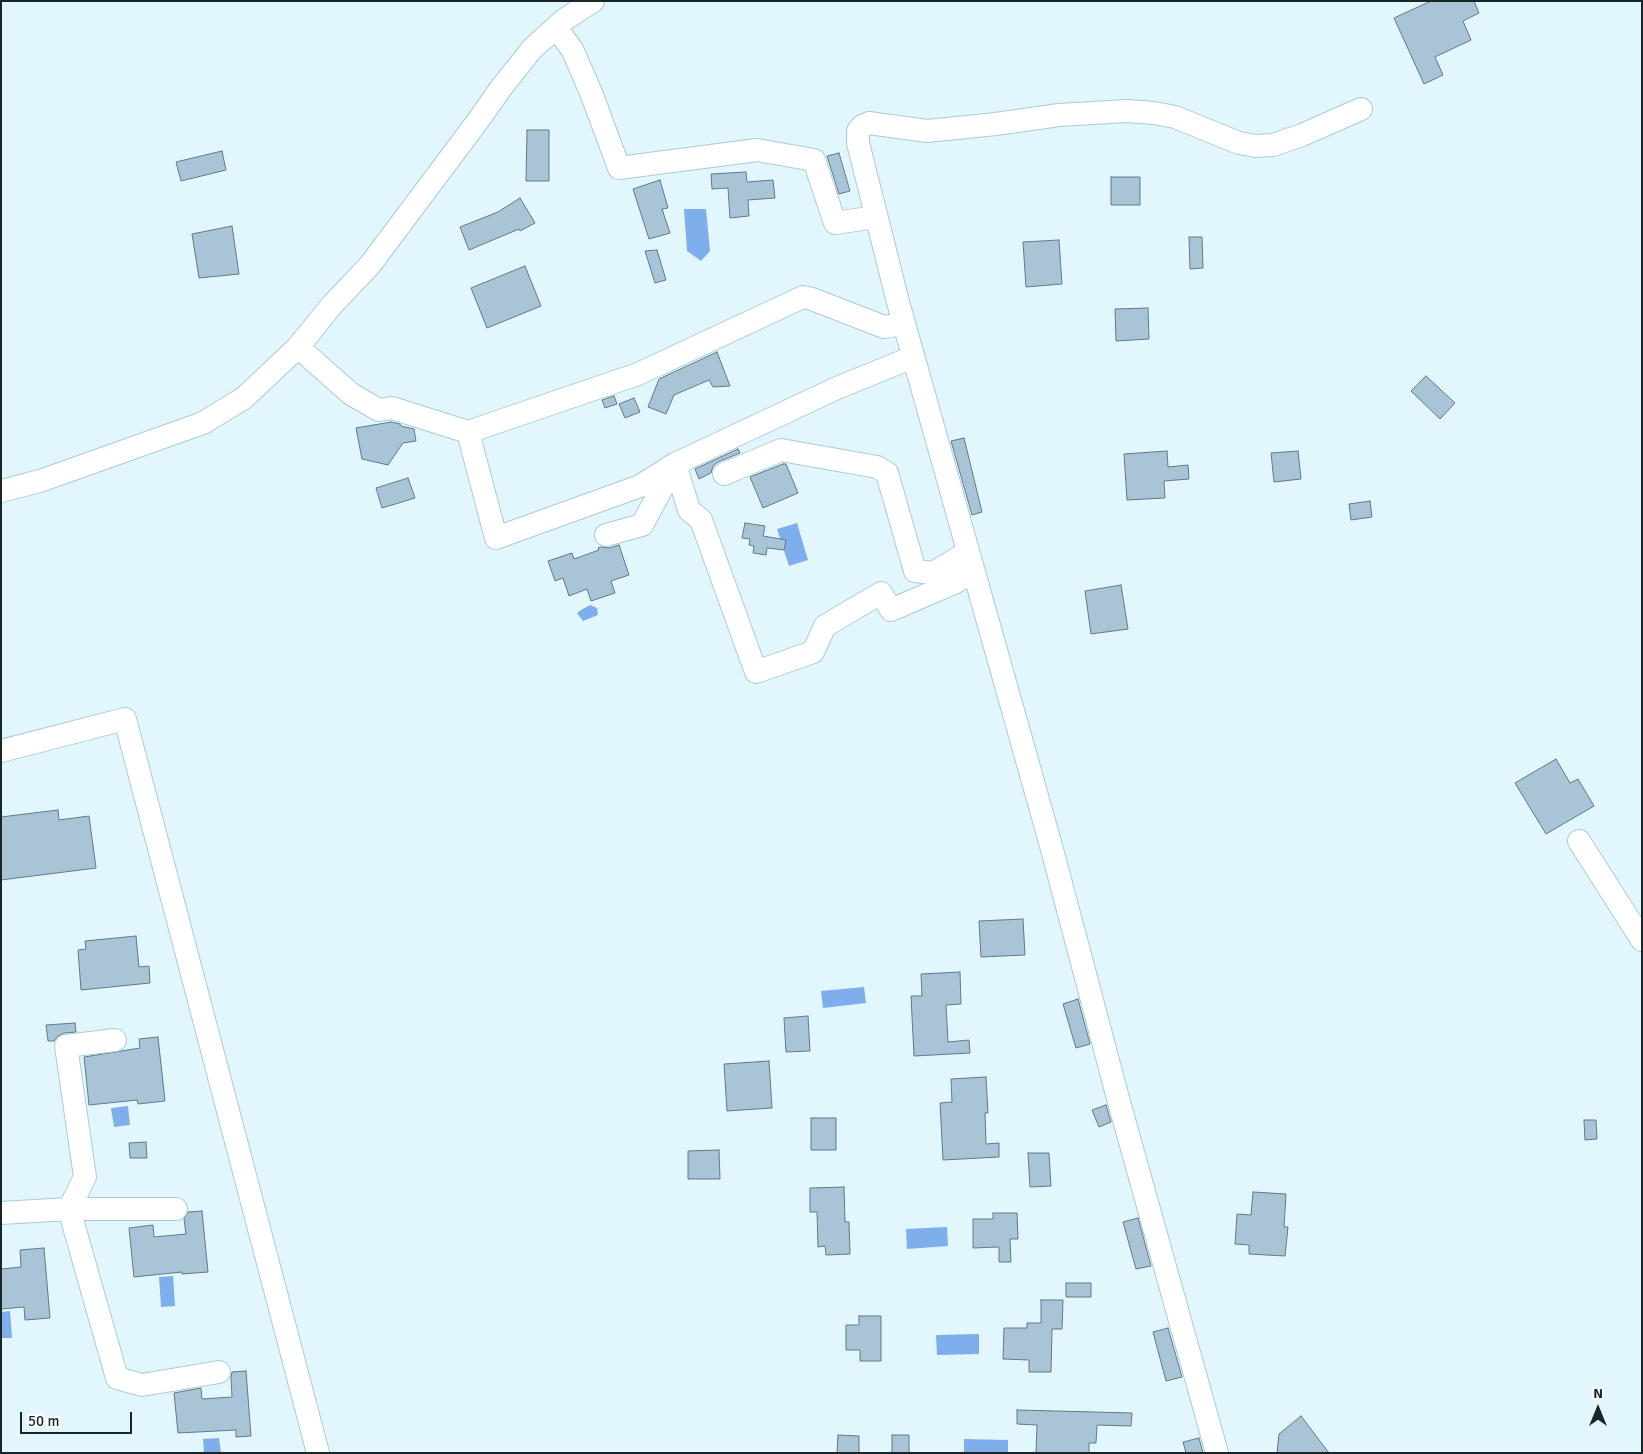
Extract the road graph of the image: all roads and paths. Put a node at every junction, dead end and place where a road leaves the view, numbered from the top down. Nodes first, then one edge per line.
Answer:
1 (593, 1) edge
2 (556, 27) junction
3 (1361, 109) dead end
4 (876, 217) junction
5 (904, 324) junction
6 (298, 347) junction
7 (913, 357) junction
8 (468, 432) junction
9 (675, 464) junction
10 (724, 474) dead end
11 (1, 491) edge
12 (606, 535) dead end
13 (970, 562) junction
14 (1, 751) edge
15 (1580, 840) dead end
16 (1642, 940) edge
17 (115, 1040) dead end
18 (69, 1209) junction
19 (176, 1209) dead end
20 (1, 1213) edge
21 (219, 1372) dead end
22 (318, 1453) edge
23 (1217, 1453) edge

1 - 2 street
2 - 4 street
2 - 6 street
3 - 4 street
4 - 5 street
5 - 7 street
5 - 8 street
6 - 8 street
6 - 11 street
7 - 9 street
7 - 13 street
8 - 9 street
9 - 12 street
9 - 13 street
10 - 13 street
13 - 23 street
14 - 22 street
15 - 16 street
17 - 18 street
18 - 19 street
18 - 20 street
18 - 21 street

